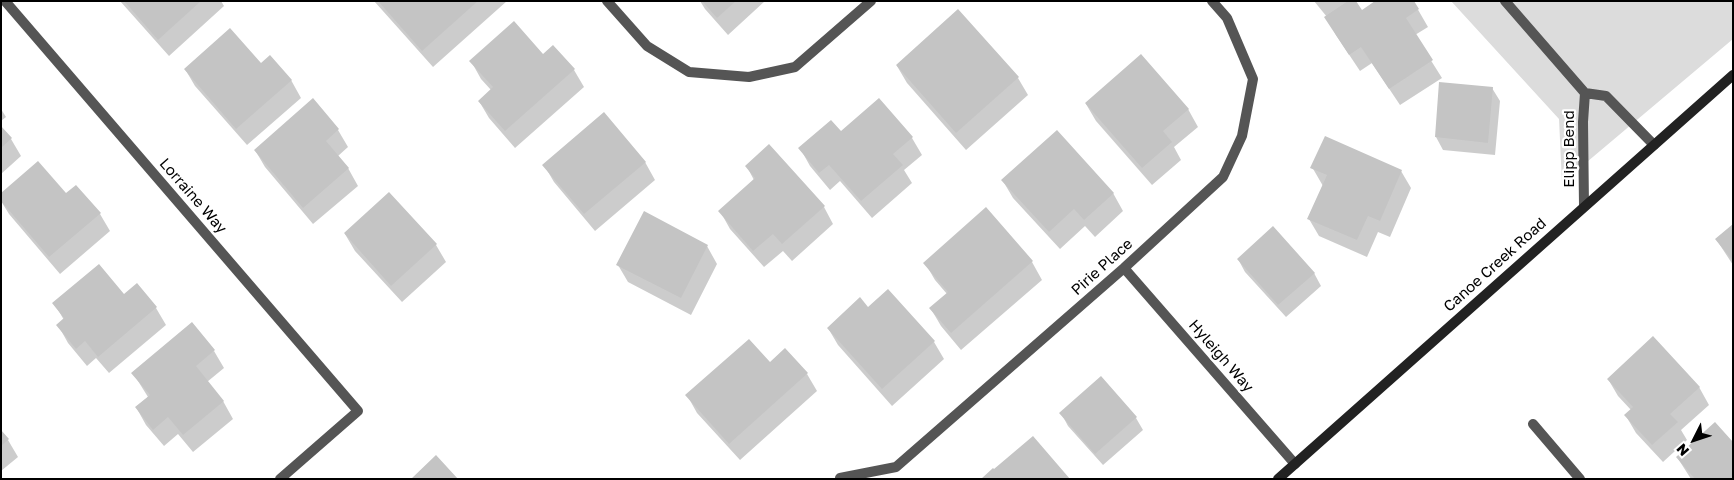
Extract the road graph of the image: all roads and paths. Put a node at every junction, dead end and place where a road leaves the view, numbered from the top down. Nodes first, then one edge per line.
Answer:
1 (5, 1) edge
2 (607, 1) edge
3 (871, 1) edge
4 (1212, 1) edge
5 (1505, 1) edge
6 (1733, 75) edge
7 (1585, 93) junction
8 (1654, 145) junction
9 (1584, 206) junction
10 (1124, 268) junction
11 (1533, 424) dead end
12 (1295, 464) junction
13 (840, 478) edge
14 (280, 479) edge
15 (1278, 479) edge
16 (1580, 479) edge

1 - 14 street, Lorraine Way
2 - 3 street
4 - 10 street, Pirie Place
5 - 7 street, Elipp Bend
6 - 8 main road, Canoe Creek Road
7 - 8 street, Elipp Bend
7 - 9 street, Elipp Bend
8 - 9 main road, Canoe Creek Road
9 - 12 main road, Canoe Creek Road
10 - 12 street, Hyleigh Way
10 - 13 street, Pirie Place
11 - 16 street
12 - 15 main road, Canoe Creek Road

